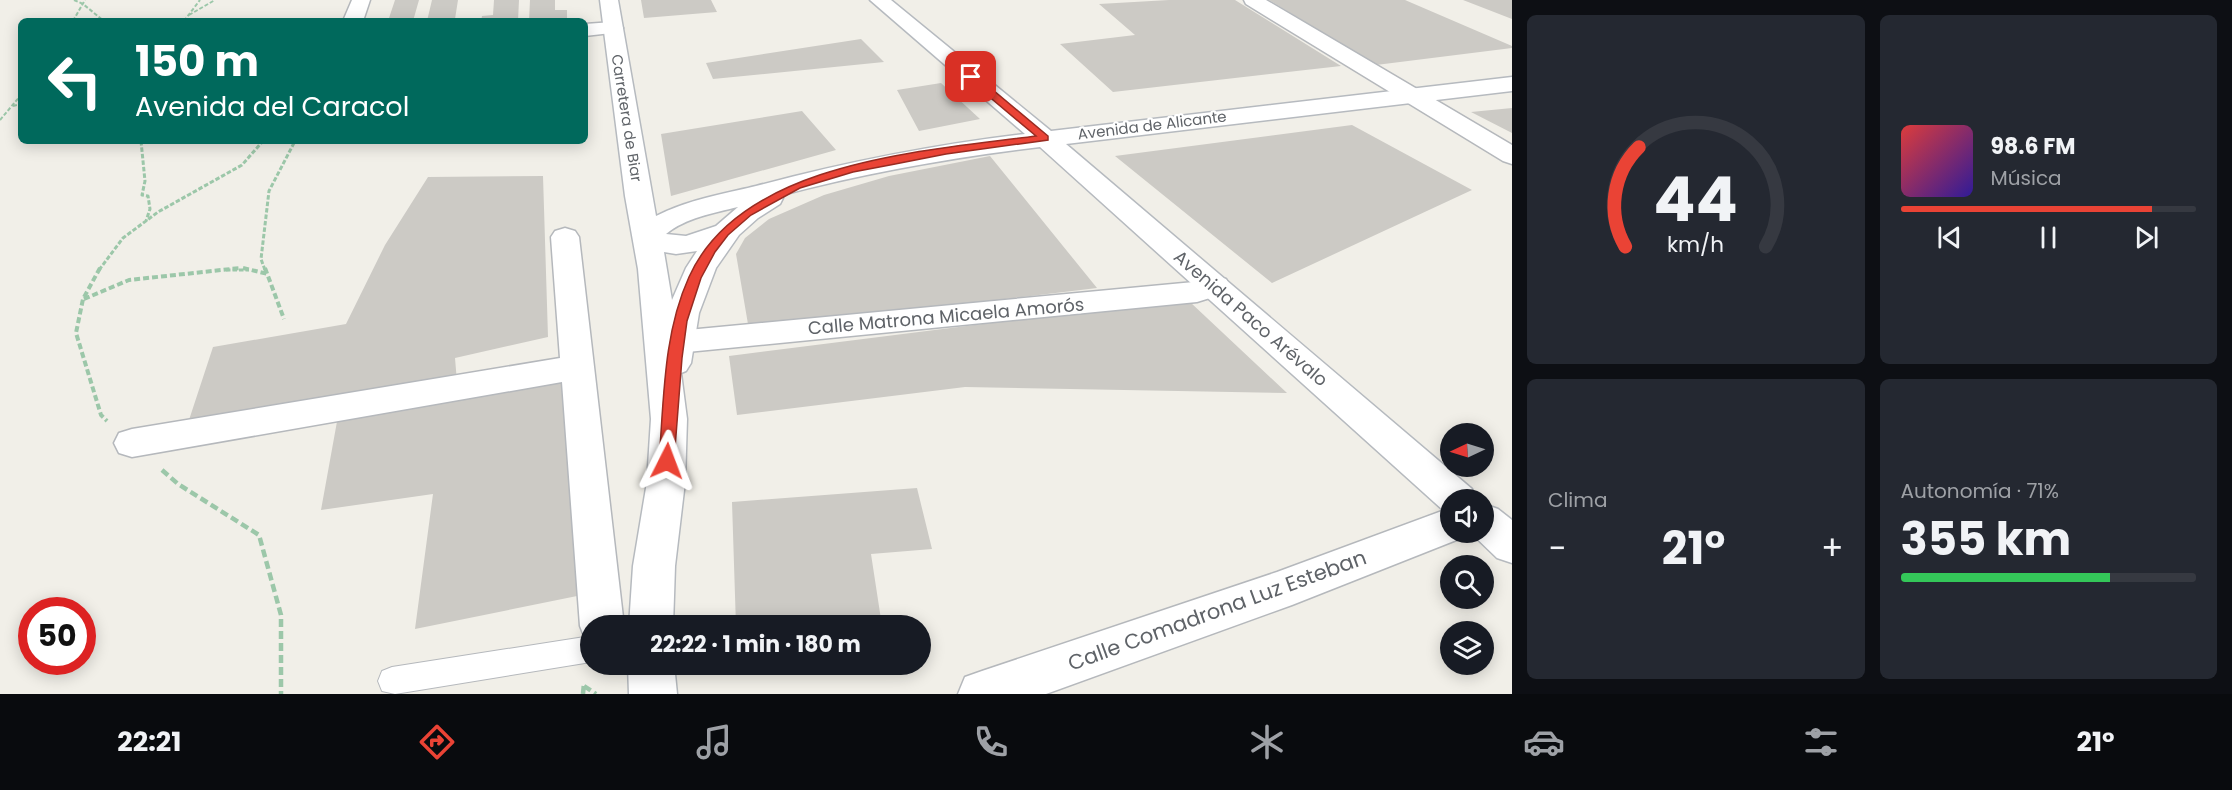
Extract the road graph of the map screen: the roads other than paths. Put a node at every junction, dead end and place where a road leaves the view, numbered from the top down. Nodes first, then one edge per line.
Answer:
1 (361, 0) edge
2 (609, 0) edge
3 (879, 0) edge
4 (1253, 0) edge
5 (354, 18) edge
6 (613, 28) junction
7 (588, 30) edge
8 (1512, 84) edge
9 (1410, 95) junction
10 (1044, 138) junction
11 (1512, 156) edge
12 (796, 186) junction
13 (639, 196) junction
14 (698, 209) junction
15 (724, 233) junction
16 (648, 236) junction
17 (565, 237) dead end
18 (1215, 286) junction
19 (677, 342) junction
20 (578, 368) junction
21 (669, 419) junction
22 (132, 443) dead end
23 (1446, 489) edge
24 (1440, 529) edge
25 (1494, 530) edge
26 (1512, 546) edge
27 (601, 615) edge
28 (652, 615) edge
29 (580, 651) edge
30 (652, 675) edge
31 (392, 681) dead end
32 (653, 694) edge
33 (982, 694) edge

1 - 5 main road
2 - 6 main road, Carretera de Biar
3 - 10 main road, Avenida Paco Arévalo
4 - 9 main road
6 - 7 main road
6 - 13 main road, Carretera de Biar
8 - 9 main road, Avenida de Alicante
9 - 10 main road, Avenida de Alicante
9 - 11 main road
10 - 12 main road, Avenida de Alicante
10 - 18 main road, Avenida Paco Arévalo
12 - 14 main road, Avenida de Alicante
12 - 15 main road, Avenida de Alicante
13 - 14 main road, Avenida de Alicante
13 - 16 main road, Carretera de Biar
14 - 16 main road, Avenida de Alicante
15 - 16 main road, Avenida de Alicante
15 - 19 main road, Avenida de Alicante
16 - 21 main road, Avenida de Alicante
17 - 20 main road
18 - 19 main road, Calle Matrona Micaela Amorós
18 - 23 main road, Avenida Paco Arévalo
19 - 21 main road, Avenida de Alicante
20 - 22 main road
20 - 27 main road
21 - 28 main road, Avenida de Alicante
24 - 33 main road, Calle Comadrona Luz Esteban
25 - 26 main road
29 - 31 lane
30 - 32 main road

